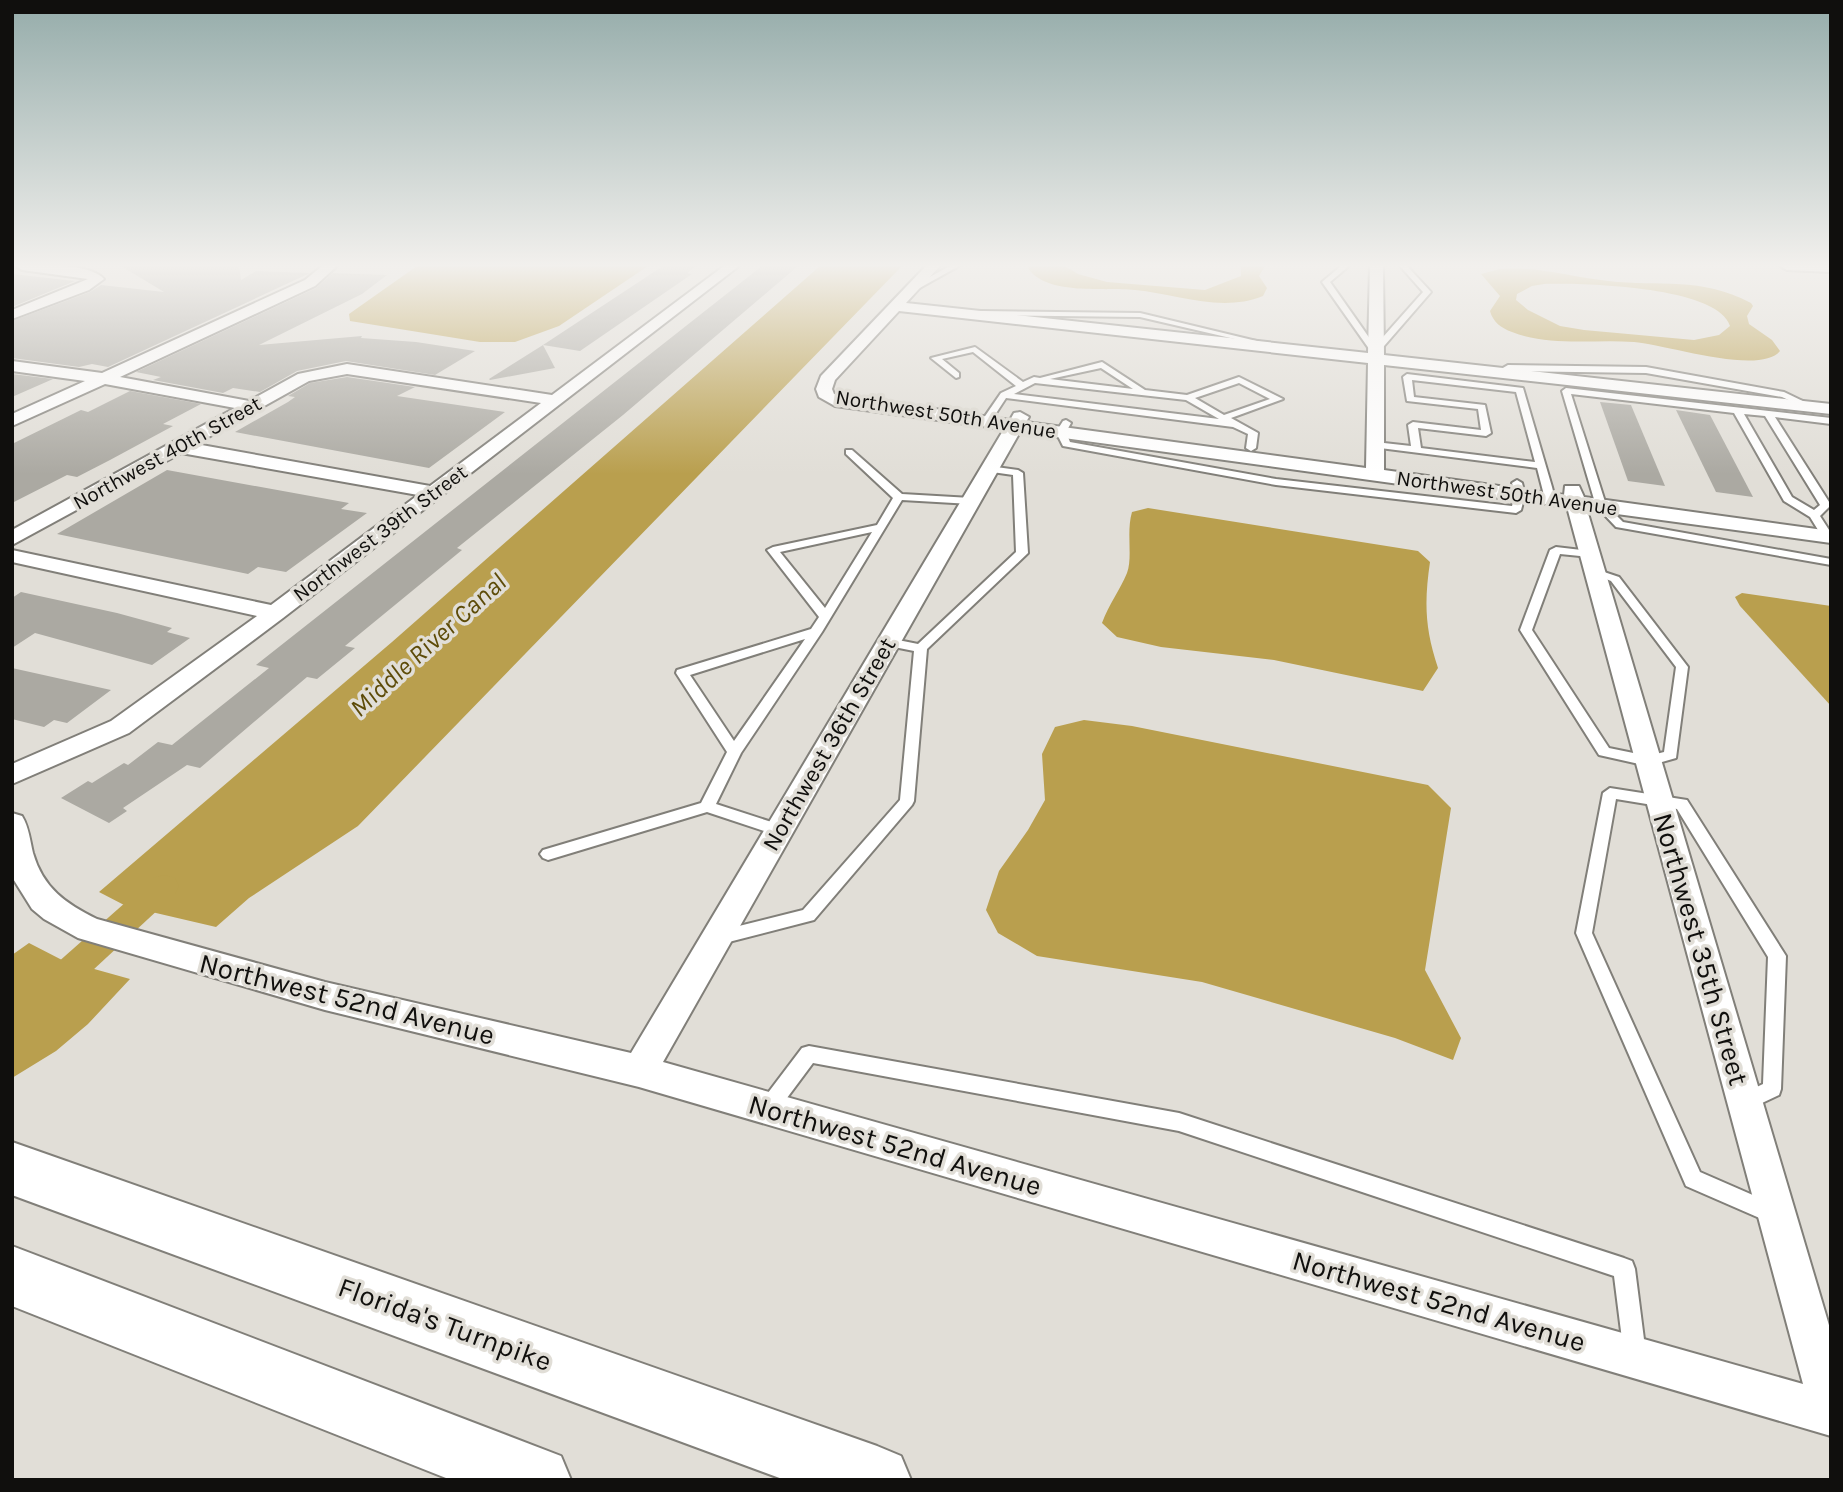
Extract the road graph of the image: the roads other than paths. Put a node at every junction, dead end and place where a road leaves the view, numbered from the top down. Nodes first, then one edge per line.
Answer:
1 (195, 336) edge
2 (639, 336) edge
3 (867, 336) edge
4 (1168, 336) edge
5 (1362, 336) edge
6 (1375, 336) edge
7 (1391, 336) edge
8 (1375, 355) junction
9 (12, 366) edge
10 (956, 375) dead end
11 (100, 379) junction
12 (1034, 380) junction
13 (1023, 386) junction
14 (1145, 393) junction
15 (1004, 395) junction
16 (1188, 398) junction
17 (553, 400) junction
18 (251, 407) junction
19 (1831, 408) edge
20 (1737, 410) junction
21 (1769, 414) junction
22 (988, 418) junction
23 (1223, 418) junction
24 (12, 421) edge
25 (1017, 421) junction
26 (1831, 421) edge
27 (1235, 424) junction
28 (1064, 428) junction
29 (179, 447) junction
30 (1251, 448) junction
31 (1416, 450) junction
32 (849, 452) dead end
33 (1375, 462) junction
34 (1541, 466) junction
35 (989, 469) junction
36 (1519, 489) junction
37 (433, 492) junction
38 (1574, 496) junction
39 (899, 497) junction
40 (971, 501) junction
41 (881, 527) junction
42 (1824, 527) edge
43 (12, 538) edge
44 (12, 556) edge
45 (1831, 562) edge
46 (1592, 563) junction
47 (275, 613) junction
48 (825, 617) junction
49 (816, 632) junction
50 (888, 642) junction
51 (920, 648) junction
52 (734, 752) junction
53 (1648, 761) junction
54 (12, 775) edge
55 (1660, 800) junction
56 (707, 807) junction
57 (12, 823) edge
58 (779, 830) junction
59 (548, 853) dead end
60 (40, 898) joint
61 (716, 939) junction
62 (639, 1071) junction
63 (1745, 1102) junction
64 (768, 1108) junction
65 (12, 1168) edge
66 (1776, 1215) junction
67 (12, 1276) edge
68 (1635, 1357) junction
69 (1831, 1407) edge
70 (1831, 1414) edge
71 (537, 1480) edge
72 (877, 1480) edge

1 - 11 street
2 - 17 street, Northwest 39th Street
3 - 22 street, Northwest 50th Avenue
4 - 8 street
5 - 8 lane
6 - 8 street
7 - 8 lane
8 - 19 street
8 - 33 street
9 - 11 street
10 - 13 lane
11 - 18 street
11 - 24 street
12 - 13 lane
12 - 14 lane
12 - 14 lane
13 - 15 lane
14 - 16 lane
15 - 22 lane
15 - 27 lane
16 - 23 lane
16 - 23 lane
17 - 18 street, Northwest 40th Street
17 - 37 street, Northwest 39th Street
18 - 29 street, Northwest 40th Street
20 - 21 lane
20 - 38 lane
20 - 42 lane
21 - 26 lane
21 - 42 lane
22 - 25 street, Northwest 50th Avenue
23 - 27 lane
25 - 28 street, Northwest 50th Avenue
25 - 35 street, Northwest 36th Street
27 - 30 lane
28 - 30 street, Northwest 50th Avenue
28 - 33 street, Northwest 50th Avenue
28 - 36 lane
29 - 37 street
29 - 43 street, Northwest 40th Street
30 - 33 street, Northwest 50th Avenue
31 - 33 lane
31 - 34 lane
31 - 34 lane
32 - 39 lane
33 - 36 street, Northwest 50th Avenue
34 - 38 lane
35 - 40 street, Northwest 36th Street
35 - 51 lane
36 - 38 street, Northwest 50th Avenue
37 - 47 street, Northwest 39th Street
38 - 42 street, Northwest 50th Avenue
38 - 45 lane
38 - 46 street, Northwest 35th Street
39 - 40 lane
39 - 41 lane
40 - 50 street, Northwest 36th Street
41 - 48 lane
41 - 48 lane
44 - 47 street
46 - 53 street, Northwest 35th Street
46 - 53 lane
46 - 53 lane
47 - 54 street, Northwest 39th Street
48 - 49 lane
49 - 52 lane
49 - 52 lane
50 - 51 lane
50 - 58 street, Northwest 36th Street
51 - 61 lane
52 - 56 lane
53 - 55 street, Northwest 35th Street
55 - 63 street, Northwest 35th Street
55 - 63 lane
55 - 66 lane
56 - 58 lane
56 - 59 lane
57 - 60 street, Northwest 52nd Avenue
58 - 61 street, Northwest 36th Street
60 - 62 street, Northwest 52nd Avenue
61 - 62 street, Northwest 36th Street
62 - 64 street, Northwest 52nd Avenue
63 - 66 street, Northwest 35th Street
64 - 68 street, Northwest 52nd Avenue
64 - 68 lane
65 - 72 highway, Florida's Turnpike
66 - 69 street, Northwest 35th Street
67 - 71 highway
68 - 70 street, Northwest 52nd Avenue

